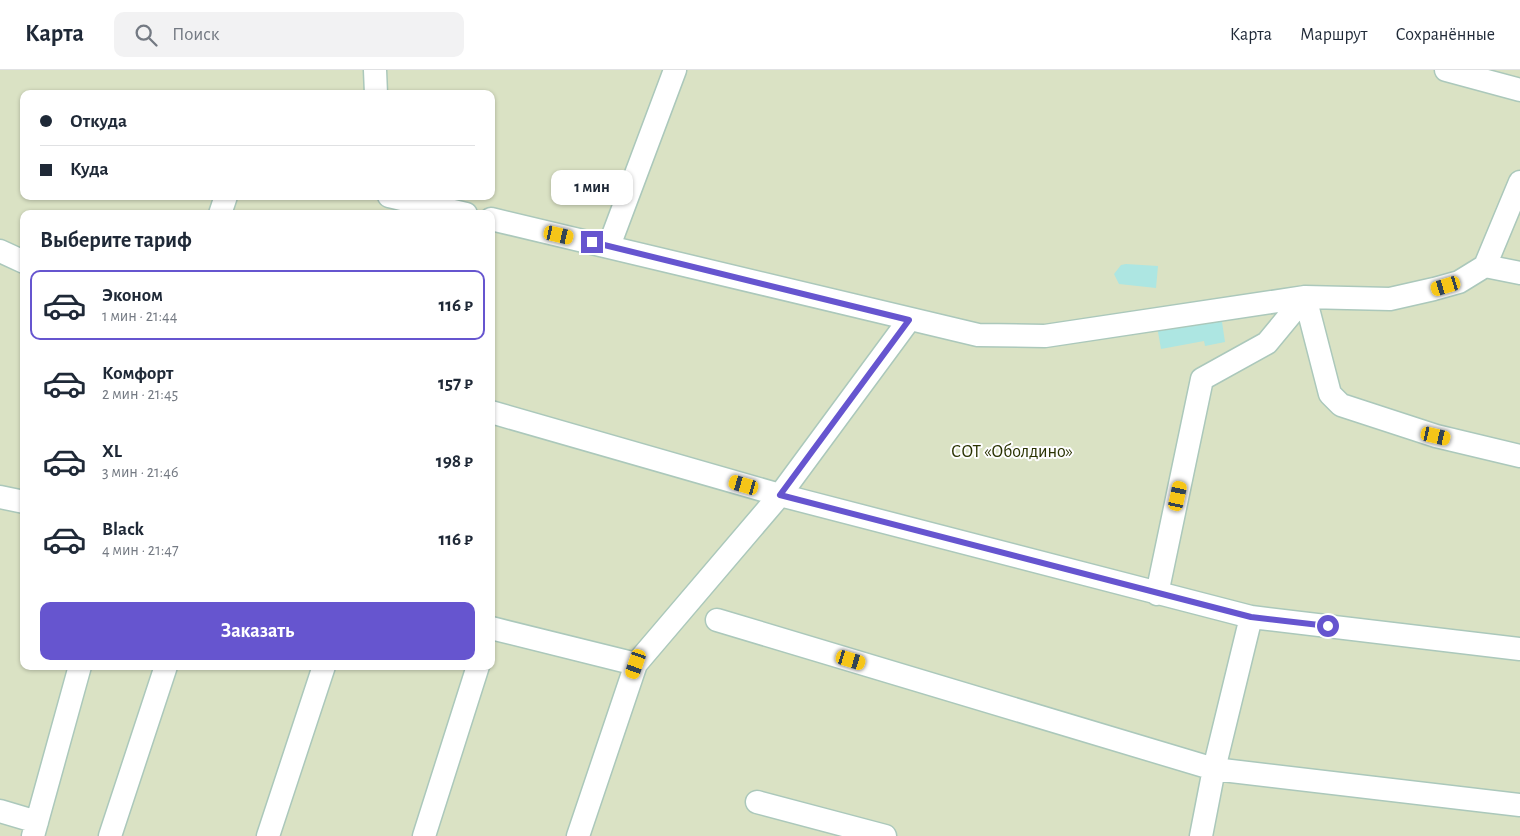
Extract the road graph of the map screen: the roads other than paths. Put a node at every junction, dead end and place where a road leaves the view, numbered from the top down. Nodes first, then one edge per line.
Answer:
1 (374, 70) edge
2 (675, 70) edge
3 (1446, 70) edge
4 (376, 90) edge
5 (1520, 90) edge
6 (1520, 182) edge
7 (406, 200) edge
8 (449, 210) edge
9 (495, 221) edge
10 (609, 246) junction
11 (0, 251) edge
12 (20, 260) edge
13 (1485, 266) junction
14 (1520, 273) edge
15 (1305, 297) junction
16 (909, 320) junction
17 (495, 413) edge
18 (1520, 456) edge
19 (780, 495) junction
20 (0, 497) edge
21 (20, 501) edge
22 (1158, 594) junction
23 (1251, 617) junction
24 (717, 620) dead end
25 (495, 629) edge
26 (1520, 649) edge
27 (636, 664) junction
28 (79, 670) edge
29 (165, 670) edge
30 (323, 670) edge
31 (477, 670) edge
32 (1214, 769) junction
33 (757, 802) dead end
34 (1520, 805) edge
35 (0, 810) edge
36 (35, 829) edge
37 (110, 836) edge
38 (268, 836) edge
39 (424, 836) edge
40 (578, 836) edge
41 (885, 836) edge
42 (1200, 836) edge

1 - 4 street
2 - 10 street
3 - 5 street
6 - 13 street
7 - 8 street
9 - 10 street
10 - 16 street
11 - 12 street
13 - 14 street
13 - 15 street
15 - 16 street
15 - 18 street
15 - 22 street
16 - 19 street
17 - 19 street
19 - 22 street
19 - 27 street
20 - 21 street
22 - 23 street
23 - 26 street
23 - 32 street
24 - 32 street
25 - 27 street
27 - 40 street
28 - 36 street
29 - 37 street
30 - 38 street
31 - 39 street
32 - 34 street
32 - 42 street
33 - 41 street
35 - 36 street

